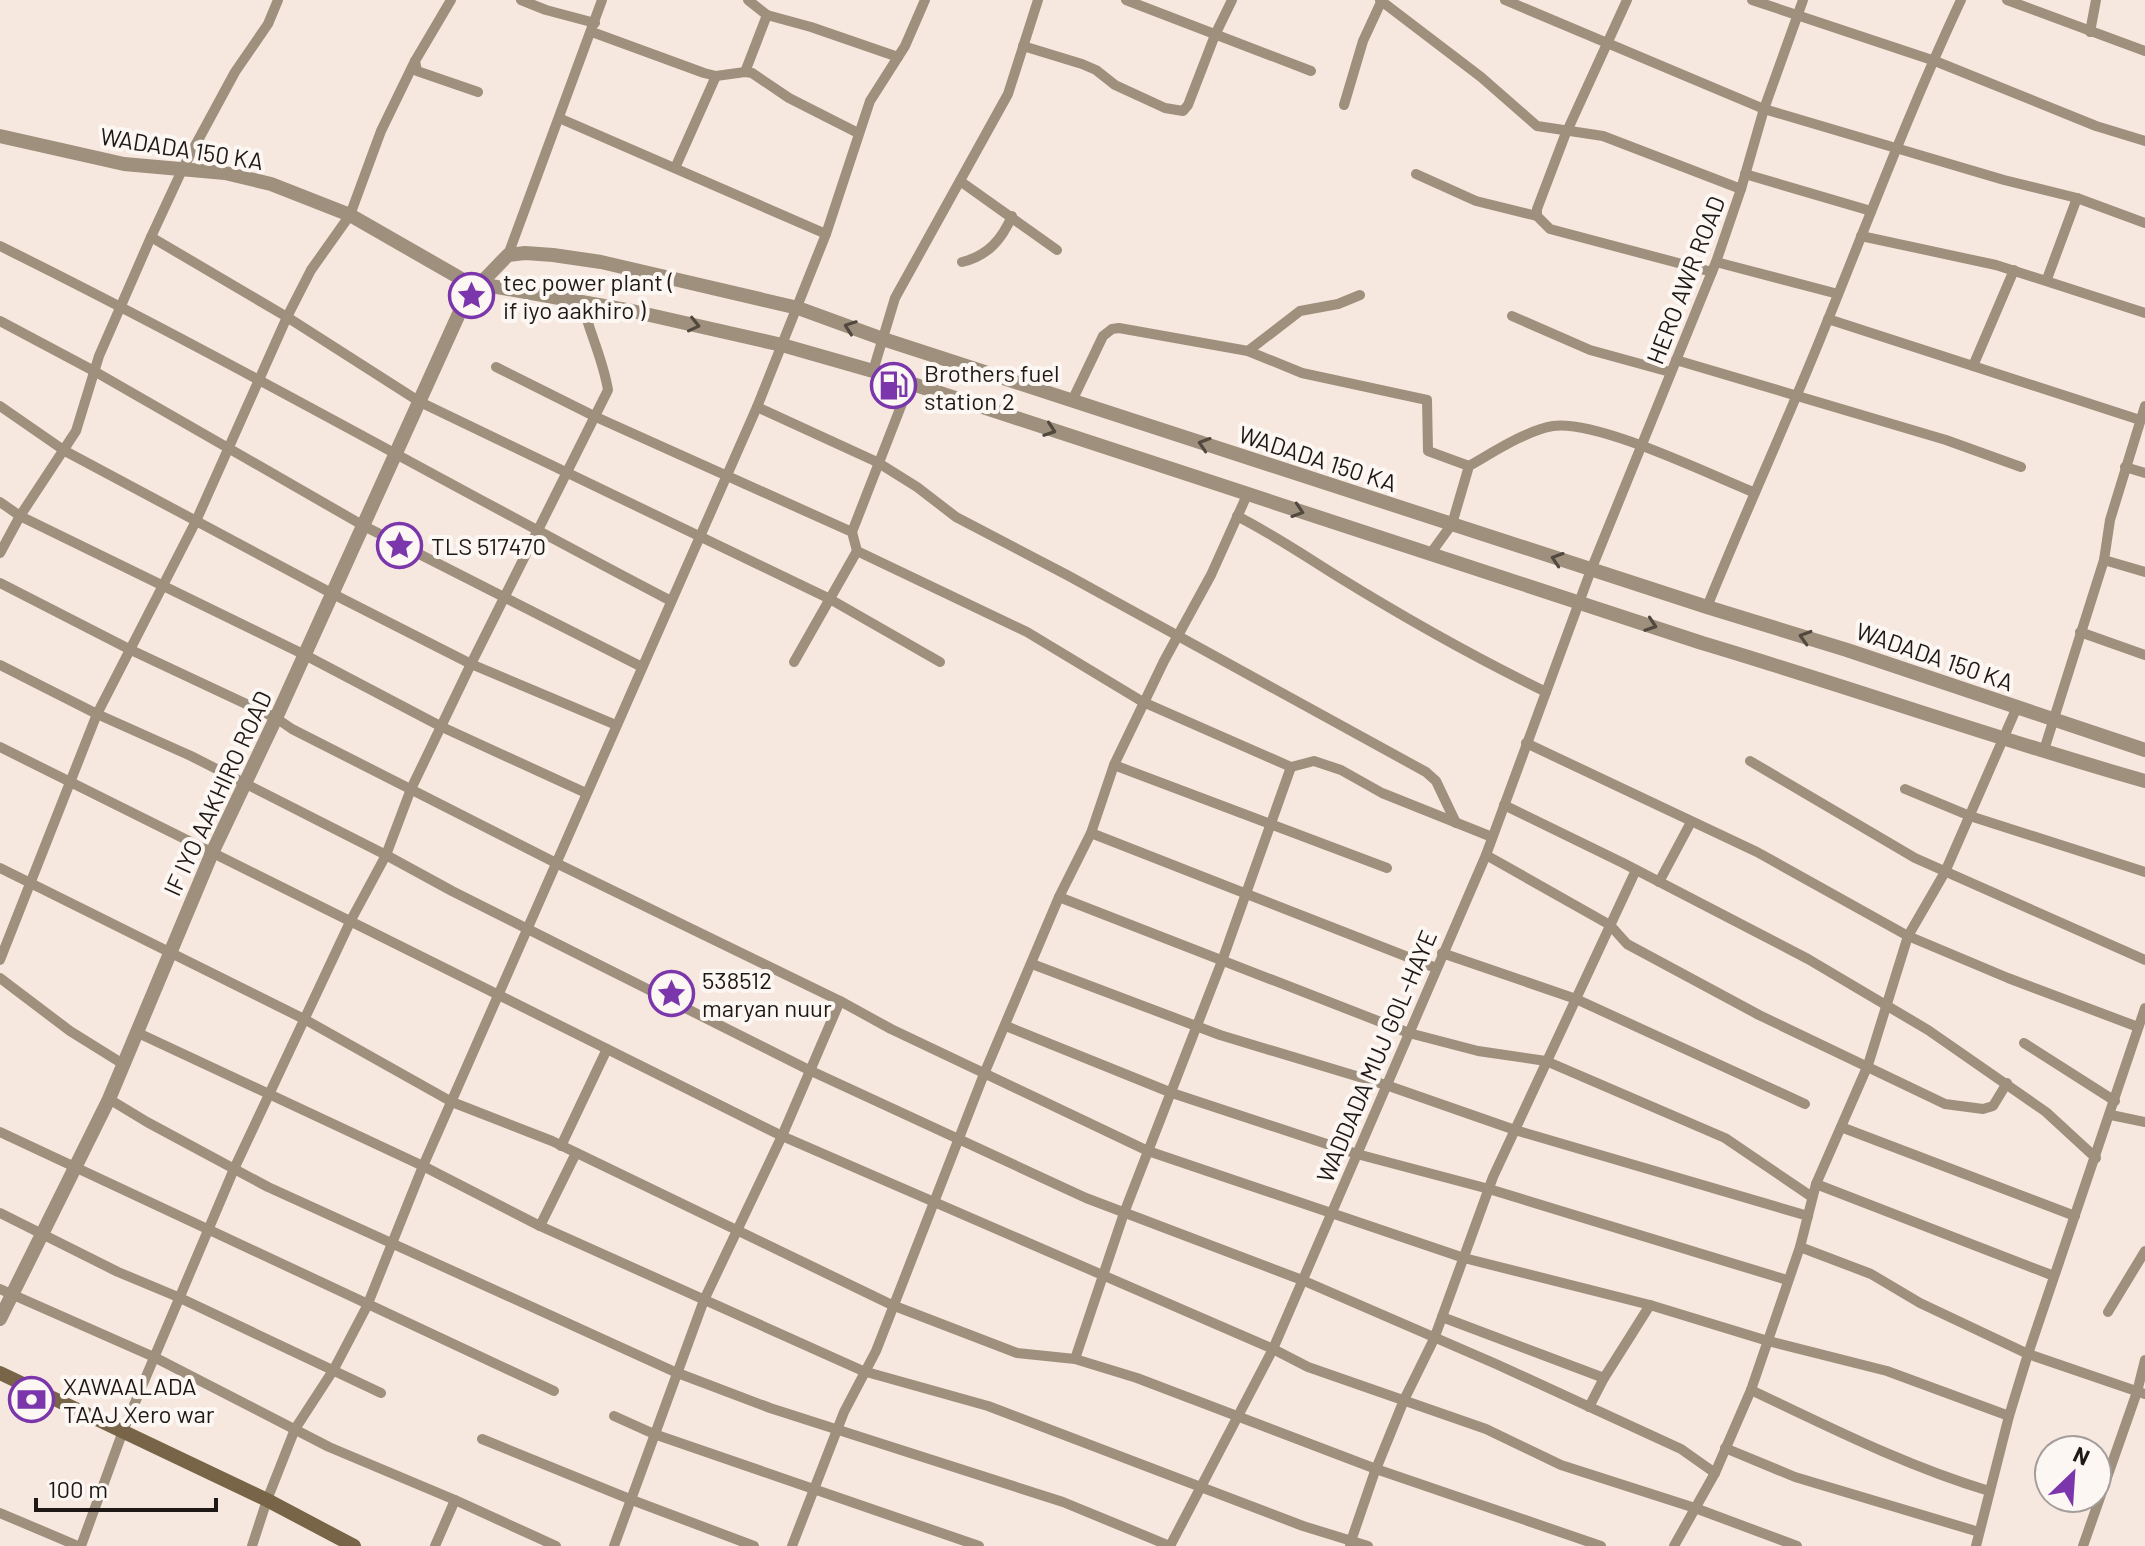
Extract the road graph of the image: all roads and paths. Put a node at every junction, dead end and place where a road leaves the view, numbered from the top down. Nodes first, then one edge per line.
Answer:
1 (278, 0) edge
2 (451, 0) edge
3 (521, 0) edge
4 (602, 0) edge
5 (748, 0) edge
6 (925, 0) edge
7 (1038, 0) edge
8 (1126, 0) edge
9 (1232, 0) edge
10 (1382, 0) edge
11 (1505, 0) edge
12 (1627, 0) edge
13 (1752, 0) edge
14 (1803, 0) edge
15 (1961, 0) edge
16 (2007, 0) edge
17 (2096, 0) edge
18 (767, 15) junction
19 (1797, 17) junction
20 (593, 27) junction
21 (2090, 32) junction
22 (1215, 35) junction
23 (1608, 45) junction
24 (1023, 46) junction
25 (2145, 51) edge
26 (898, 57) junction
27 (415, 61) junction
28 (1935, 61) junction
29 (1311, 71) dead end
30 (745, 72) junction
31 (716, 76) junction
32 (478, 92) dead end
33 (1344, 105) dead end
34 (1764, 109) junction
35 (559, 118) junction
36 (1568, 129) junction
37 (858, 133) junction
38 (0, 136) edge
39 (2145, 141) edge
40 (1895, 149) junction
41 (183, 168) junction
42 (675, 168) junction
43 (1416, 174) dead end
44 (1745, 174) junction
45 (960, 181) junction
46 (1741, 189) junction
47 (2077, 198) junction
48 (1871, 211) junction
49 (350, 215) junction
50 (1012, 216) junction
51 (1537, 216) junction
52 (2145, 223) edge
53 (826, 234) junction
54 (1861, 236) junction
55 (151, 237) junction
56 (0, 246) edge
57 (1057, 250) dead end
58 (508, 255) junction
59 (962, 262) dead end
60 (1714, 267) junction
61 (2014, 270) junction
62 (2047, 279) junction
63 (476, 284) junction
64 (1838, 294) junction
65 (1360, 295) dead end
66 (582, 302) junction
67 (122, 306) junction
68 (798, 308) junction
69 (2145, 313) edge
70 (1512, 316) dead end
71 (287, 317) junction
72 (1828, 319) junction
73 (0, 321) edge
74 (883, 339) junction
75 (782, 345) junction
76 (1248, 351) junction
77 (1676, 360) junction
78 (1973, 366) junction
79 (496, 367) dead end
80 (94, 371) junction
81 (873, 371) junction
82 (1670, 372) junction
83 (258, 379) junction
84 (910, 383) junction
85 (1796, 395) junction
86 (1072, 401) junction
87 (420, 402) junction
88 (0, 406) edge
89 (2145, 406) edge
90 (757, 407) junction
91 (596, 417) junction
92 (2140, 420) junction
93 (1640, 446) junction
94 (228, 448) junction
95 (65, 451) junction
96 (396, 454) junction
97 (877, 462) junction
98 (1469, 466) junction
99 (2021, 467) dead end
100 (2125, 467) junction
101 (567, 473) junction
102 (2145, 473) edge
103 (725, 476) junction
104 (1753, 492) junction
105 (1247, 495) junction
106 (0, 502) edge
107 (20, 516) junction
108 (1237, 516) junction
109 (196, 521) junction
110 (1452, 524) junction
111 (364, 526) junction
112 (538, 532) junction
113 (852, 532) junction
114 (698, 538) junction
115 (857, 551) junction
116 (0, 553) edge
117 (1431, 553) junction
118 (2104, 560) junction
119 (1591, 570) junction
120 (2145, 572) edge
121 (0, 583) edge
122 (164, 587) junction
123 (333, 594) junction
124 (505, 598) junction
125 (828, 598) junction
126 (671, 601) junction
127 (1580, 601) junction
128 (1707, 607) junction
129 (2080, 632) junction
130 (1179, 637) junction
131 (131, 650) junction
132 (305, 655) junction
133 (2145, 655) edge
134 (794, 662) dead end
135 (940, 662) dead end
136 (471, 664) junction
137 (0, 665) edge
138 (642, 667) junction
139 (1546, 692) junction
140 (1143, 702) junction
141 (2017, 707) junction
142 (97, 714) junction
143 (276, 718) junction
144 (2054, 720) junction
145 (616, 725) junction
146 (442, 727) junction
147 (2004, 738) junction
148 (1526, 743) junction
149 (0, 747) edge
150 (2044, 750) junction
151 (2145, 750) edge
152 (1750, 761) dead end
153 (1114, 765) junction
154 (1291, 767) junction
155 (2145, 781) edge
156 (72, 782) junction
157 (244, 783) junction
158 (411, 789) junction
159 (1905, 789) dead end
160 (586, 793) junction
161 (1504, 805) junction
162 (1970, 816) junction
163 (1691, 822) junction
164 (1456, 823) junction
165 (1271, 826) junction
166 (1091, 833) junction
167 (1492, 837) junction
168 (212, 853) junction
169 (386, 855) junction
170 (1486, 855) junction
171 (556, 863) junction
172 (0, 868) edge
173 (1387, 868) dead end
174 (1636, 870) junction
175 (1945, 872) junction
176 (2145, 872) edge
177 (32, 882) junction
178 (1659, 882) junction
179 (1245, 894) junction
180 (1059, 897) junction
181 (351, 920) junction
182 (1610, 925) junction
183 (530, 928) junction
184 (1908, 936) junction
185 (168, 951) junction
186 (1442, 953) junction
187 (0, 960) edge
188 (2145, 960) edge
189 (1222, 961) junction
190 (1032, 964) junction
191 (1436, 968) junction
192 (0, 978) edge
193 (499, 997) junction
194 (1576, 999) junction
195 (840, 1001) junction
196 (1887, 1007) junction
197 (2145, 1008) edge
198 (304, 1019) junction
199 (1197, 1025) junction
200 (1006, 1026) junction
201 (2138, 1027) junction
202 (136, 1032) junction
203 (1409, 1033) junction
204 (2024, 1043) dead end
205 (607, 1049) junction
206 (1546, 1061) junction
207 (123, 1064) junction
208 (1868, 1065) junction
209 (809, 1070) junction
210 (984, 1074) junction
211 (2007, 1083) junction
212 (1386, 1085) junction
213 (269, 1092) junction
214 (1172, 1093) junction
215 (109, 1099) junction
216 (2115, 1101) junction
217 (452, 1102) junction
218 (1805, 1104) dead end
219 (2111, 1115) junction
220 (2145, 1122) edge
221 (1841, 1127) junction
222 (1515, 1130) junction
223 (0, 1132) edge
224 (782, 1136) junction
225 (960, 1140) junction
226 (561, 1146) junction
227 (1148, 1151) junction
228 (576, 1153) junction
229 (1357, 1154) junction
230 (2096, 1158) junction
231 (423, 1166) junction
232 (75, 1168) junction
233 (234, 1169) junction
234 (1816, 1184) junction
235 (1489, 1189) junction
236 (1812, 1197) junction
237 (935, 1204) junction
238 (0, 1213) edge
239 (1124, 1213) junction
240 (1330, 1215) junction
241 (1808, 1216) junction
242 (2075, 1216) junction
243 (540, 1226) junction
244 (208, 1228) junction
245 (737, 1231) junction
246 (43, 1233) junction
247 (391, 1242) junction
248 (1800, 1247) junction
249 (2145, 1251) edge
250 (1464, 1258) junction
251 (2054, 1276) junction
252 (1103, 1277) junction
253 (1302, 1280) junction
254 (1787, 1280) junction
255 (6, 1292) edge
256 (178, 1297) junction
257 (704, 1300) junction
258 (892, 1305) junction
259 (1650, 1305) junction
260 (367, 1306) junction
261 (2108, 1312) dead end
262 (1442, 1317) junction
263 (0, 1319) edge
264 (1434, 1339) junction
265 (1768, 1341) junction
266 (1273, 1349) junction
267 (2028, 1354) junction
268 (154, 1357) junction
269 (1075, 1359) junction
270 (2145, 1360) edge
271 (334, 1369) junction
272 (863, 1371) junction
273 (675, 1372) junction
274 (0, 1373) edge
275 (1604, 1378) junction
276 (1751, 1390) junction
277 (554, 1391) dead end
278 (381, 1393) dead end
279 (2141, 1393) edge
280 (1404, 1400) junction
281 (1589, 1407) junction
282 (1239, 1415) junction
283 (614, 1416) dead end
284 (2009, 1416) junction
285 (295, 1429) junction
286 (838, 1429) junction
287 (123, 1431) junction
288 (654, 1434) junction
289 (482, 1439) dead end
290 (1725, 1448) junction
291 (1376, 1469) junction
292 (1715, 1473) junction
293 (1202, 1486) junction
294 (813, 1490) junction
295 (1989, 1491) junction
296 (267, 1500) junction
297 (455, 1500) junction
298 (632, 1500) junction
299 (1695, 1508) junction
300 (0, 1513) edge
301 (1979, 1532) junction
302 (1350, 1543) edge
303 (79, 1546) edge
304 (252, 1546) edge
305 (354, 1546) edge
306 (435, 1546) edge
307 (556, 1546) edge
308 (614, 1546) edge
309 (754, 1546) edge
310 (792, 1546) edge
311 (979, 1546) edge
312 (1170, 1546) edge
313 (1368, 1546) edge
314 (1601, 1546) edge
315 (1674, 1546) edge
316 (1797, 1546) edge
317 (1976, 1546) edge
318 (2083, 1546) edge

1 - 41 street
2 - 27 street
3 - 20 street
4 - 20 street
5 - 18 street
6 - 26 street
7 - 24 street
8 - 22 street
9 - 22 street
10 - 33 street
10 - 36 street
11 - 23 street
12 - 23 street
13 - 19 street
14 - 19 street, HERO AWR ROAD
15 - 28 street
16 - 21 street
17 - 21 street
18 - 26 street
18 - 30 street
19 - 28 street
19 - 34 street, HERO AWR ROAD
20 - 31 street
20 - 35 street
21 - 25 street
22 - 24 street
22 - 29 street
23 - 34 street
23 - 36 street
24 - 45 street
26 - 37 street
27 - 32 street
27 - 49 street
28 - 39 street
28 - 40 street
30 - 31 street
30 - 37 street
31 - 42 street
34 - 40 street
34 - 44 street, HERO AWR ROAD
35 - 42 street
35 - 58 street
36 - 46 street
36 - 51 street
37 - 53 street
38 - 41 street, WADADA 150 KA
40 - 47 street
40 - 48 street
41 - 49 street, WADADA 150 KA
41 - 55 street
42 - 53 street
43 - 51 street
44 - 46 street, HERO AWR ROAD
44 - 48 street
45 - 50 street
45 - 74 street
46 - 60 street, HERO AWR ROAD
47 - 52 street
47 - 62 street
48 - 54 street
49 - 63 street, WADADA 150 KA
49 - 71 street
50 - 57 street
50 - 59 street
51 - 60 street
53 - 68 street
54 - 61 street
54 - 64 street
55 - 67 street
55 - 71 street
56 - 67 street
58 - 63 street
58 - 68 street, WADADA 150 KA
60 - 64 street
60 - 77 street, HERO AWR ROAD
61 - 62 street
61 - 78 street
62 - 69 street
63 - 66 street, WADADA 150 KA
63 - 87 street, IF IYO AAKHIRO ROAD
64 - 72 street
65 - 76 street
66 -> 75 street, WADADA 150 KA
66 - 91 street
67 - 80 street
67 - 83 street
74 -> 68 street, WADADA 150 KA
68 - 75 street
70 - 82 street
71 - 83 street
71 - 87 street
72 - 78 street
72 - 85 street
73 - 80 street
74 - 81 street
74 - 86 street, WADADA 150 KA
75 - 81 street, WADADA 150 KA
75 - 90 street
76 - 86 street
76 - 98 street
77 - 82 street, HERO AWR ROAD
77 - 85 street
78 - 92 street
79 - 91 street
80 - 94 street
80 - 95 street
81 - 84 street, WADADA 150 KA
82 - 93 street, HERO AWR ROAD
83 - 94 street
83 - 96 street
84 - 97 street
84 -> 105 street, WADADA 150 KA
85 - 99 street
85 - 104 street
110 -> 86 street, WADADA 150 KA
87 - 96 street, IF IYO AAKHIRO ROAD
87 - 101 street
88 - 95 street
89 - 92 street
90 - 97 street
90 - 103 street
91 - 101 street
91 - 103 street
92 - 100 street
93 - 98 street
93 - 104 street
93 - 119 street, HERO AWR ROAD
94 - 109 street
94 - 111 street
95 - 107 street
95 - 109 street
96 - 111 street, IF IYO AAKHIRO ROAD
96 - 112 street
97 - 113 street
97 - 130 street
98 - 110 street
100 - 102 street
100 - 118 street
101 - 112 street
101 - 114 street
103 - 113 street
103 - 114 street
104 - 128 street
105 - 108 street
105 -> 117 street, WADADA 150 KA
106 - 107 street
107 - 116 street
107 - 122 street
108 - 130 street
108 - 139 street
109 - 122 street
109 - 123 street
110 - 117 street
119 -> 110 street, WADADA 150 KA
111 - 123 street, IF IYO AAKHIRO ROAD
111 - 124 street
112 - 124 street
112 - 126 street
113 - 115 street
114 - 125 street
114 - 126 street
115 - 125 street
115 - 140 street
117 - 127 street, WADADA 150 KA
118 - 120 street
118 - 129 street
119 - 127 street, WADDADA MUJ GOL-HAYE
119 - 128 street, WADADA 150 KA
121 - 131 street
122 - 131 street
122 - 132 street
123 - 132 street, IF IYO AAKHIRO ROAD
123 - 136 street
124 - 136 street
124 - 138 street
125 - 134 street
125 - 135 street
126 - 138 street
127 - 139 street, WADDADA MUJ GOL-HAYE
127 -> 147 street, WADADA 150 KA
141 -> 128 street, WADADA 150 KA
129 - 133 street
129 - 144 street
130 - 140 street
130 - 164 street
131 - 142 street
131 - 143 street
132 - 143 street, IF IYO AAKHIRO ROAD
132 - 146 street
136 - 145 street
136 - 146 street
137 - 142 street
138 - 145 street
139 - 148 street, WADDADA MUJ GOL-HAYE
140 - 153 street
140 - 154 street
141 - 144 street, WADADA 150 KA
141 - 147 street
142 - 156 street
142 - 157 street
143 - 157 street, IF IYO AAKHIRO ROAD
143 - 158 street
144 - 150 street
144 - 151 street, WADADA 150 KA
145 - 160 street
146 - 158 street
146 - 160 street
147 - 150 street, WADADA 150 KA
147 - 162 street
148 - 161 street, WADDADA MUJ GOL-HAYE
148 - 163 street
149 - 156 street
150 - 155 street, WADADA 150 KA
152 - 175 street
153 - 165 street
153 - 166 street
154 - 164 street
154 - 165 street
156 - 168 street
156 - 177 street
157 - 168 street, IF IYO AAKHIRO ROAD
157 - 169 street
158 - 169 street
158 - 171 street
159 - 162 street
160 - 171 street
161 - 167 street, WADDADA MUJ GOL-HAYE
161 - 174 street
162 - 175 street
162 - 176 street
163 - 178 street
163 - 184 street
164 - 167 street
165 - 173 street
165 - 179 street
166 - 179 street
166 - 180 street
167 - 170 street, WADDADA MUJ GOL-HAYE
168 - 181 street
168 - 185 street, IF IYO AAKHIRO ROAD
169 - 181 street
169 - 183 street
170 - 182 street
170 - 186 street, WADDADA MUJ GOL-HAYE
171 - 183 street
171 - 195 street
172 - 177 street
174 - 178 street
174 - 182 street
175 - 184 street
175 - 188 street
177 - 185 street
177 - 187 street
178 - 196 street
179 - 189 street
179 - 191 street
180 - 189 street
180 - 190 street
181 - 193 street
181 - 198 street
182 - 194 street
182 - 208 street
183 - 193 street
183 - 209 street
184 - 196 street
184 - 201 street
185 - 198 street
185 - 202 street, IF IYO AAKHIRO ROAD
186 - 191 street, WADDADA MUJ GOL-HAYE
186 - 194 street
189 - 199 street
189 - 203 street
190 - 199 street
190 - 200 street
191 - 203 street, WADDADA MUJ GOL-HAYE
192 - 207 street
193 - 205 street
193 - 217 street
194 - 206 street
194 - 218 street
195 - 209 street
195 - 210 street
196 - 208 street
196 - 211 street
197 - 201 street
198 - 213 street
198 - 217 street
199 - 212 street
199 - 214 street
200 - 210 street
200 - 214 street
201 - 216 street
202 - 207 street, IF IYO AAKHIRO ROAD
202 - 213 street
203 - 206 street
203 - 212 street, WADDADA MUJ GOL-HAYE
204 - 216 street
205 - 224 street
205 - 226 street
206 - 222 street
206 - 236 street
207 - 215 street, IF IYO AAKHIRO ROAD
208 - 211 street
208 - 221 street
209 - 224 street
209 - 225 street
210 - 225 street
210 - 227 street
211 - 230 street
212 - 222 street
212 - 229 street, WADDADA MUJ GOL-HAYE
213 - 231 street
213 - 233 street
214 - 227 street
214 - 229 street
215 - 232 street, IF IYO AAKHIRO ROAD
215 - 233 street
216 - 219 street
217 - 226 street
217 - 231 street
219 - 220 street
219 - 230 street
221 - 234 street
221 - 242 street
222 - 235 street
222 - 241 street
223 - 232 street
224 - 237 street
224 - 245 street
225 - 237 street
225 - 239 street
226 - 228 street
227 - 239 street
227 - 240 street
228 - 243 street
228 - 245 street
229 - 235 street
229 - 240 street, WADDADA MUJ GOL-HAYE
230 - 242 street
231 - 243 street
231 - 247 street
232 - 244 street
232 - 246 street, IF IYO AAKHIRO ROAD
233 - 244 street
233 - 247 street
234 - 236 street
234 - 251 street
235 - 250 street
235 - 254 street
236 - 241 street
237 - 252 street
237 - 258 street
238 - 246 street
239 - 252 street
239 - 253 street
240 - 250 street
240 - 253 street, WADDADA MUJ GOL-HAYE
241 - 248 street
242 - 251 street
243 - 257 street
244 - 256 street
244 - 260 street
245 - 257 street
245 - 258 street
246 - 255 street, IF IYO AAKHIRO ROAD
246 - 256 street
247 - 260 street
247 - 273 street
248 - 254 street
248 - 267 street
249 - 261 street
250 - 259 street
250 - 262 street
251 - 267 street
252 - 266 street
252 - 269 street
253 - 264 street
253 - 266 street, WADDADA MUJ GOL-HAYE
254 - 265 street
255 - 263 street, IF IYO AAKHIRO ROAD
255 - 268 street
256 - 268 street
256 - 271 street
257 - 272 street
257 - 273 street
258 - 269 street
258 - 272 street
259 - 265 street
259 - 275 street
260 - 271 street
260 - 277 street
262 - 264 street
262 - 275 street
264 - 280 street
264 - 281 street
265 - 276 street
265 - 284 street
266 - 280 street
266 - 282 street, WADDADA MUJ GOL-HAYE
267 - 279 street
267 - 284 street
268 - 285 street
268 - 287 street
269 - 282 street
270 - 279 street
271 - 278 street
271 - 285 street
272 - 286 street
272 - 293 street
273 - 286 street
273 - 288 street
274 - 287 main road
275 - 281 street
276 - 290 street
276 - 295 street
279 - 318 street
280 - 291 street
280 - 299 street
281 - 292 street
282 - 291 street
282 - 293 street, WADDADA MUJ GOL-HAYE
283 - 288 street
284 - 295 street
285 - 296 street
285 - 297 street
286 - 294 street
286 - 312 street
287 - 296 main road
287 - 303 street
288 - 294 street
288 - 298 street
289 - 298 street
290 - 292 street
290 - 301 street
291 - 302 street
291 - 314 street
292 - 299 street
293 - 302 street
293 - 312 street, WADDADA MUJ GOL-HAYE
294 - 310 street
294 - 311 street
295 - 301 street
296 - 304 street
296 - 305 main road
297 - 306 street
297 - 307 street
298 - 308 street
298 - 309 street
299 - 315 street
299 - 316 street
300 - 303 street
301 - 317 street
302 - 313 street

